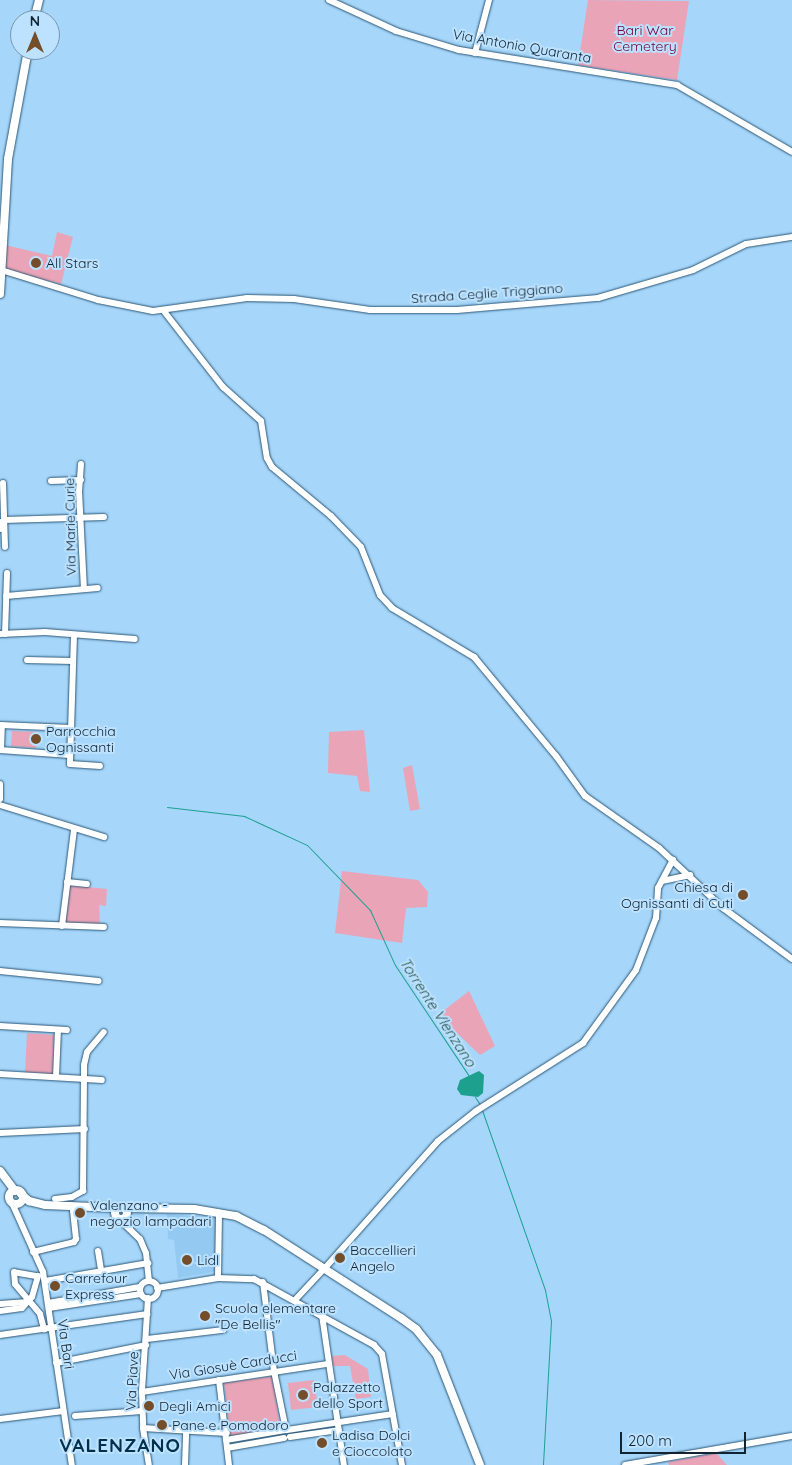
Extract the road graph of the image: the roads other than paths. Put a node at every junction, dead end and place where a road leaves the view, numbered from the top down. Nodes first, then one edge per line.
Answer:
1 (328, 0) edge
2 (489, 0) edge
3 (475, 53) junction
4 (26, 60) edge
5 (792, 152) edge
6 (1, 223) edge
7 (792, 238) edge
8 (0, 263) edge
9 (0, 294) edge
10 (163, 310) junction
11 (81, 464) dead end
12 (81, 480) junction
13 (51, 482) dead end
14 (4, 483) dead end
15 (80, 517) junction
16 (104, 517) dead end
17 (2, 524) edge
18 (5, 547) dead end
19 (7, 572) dead end
20 (98, 588) dead end
21 (84, 589) junction
22 (4, 593) edge
23 (3, 609) edge
24 (3, 634) edge
25 (74, 635) junction
26 (135, 639) dead end
27 (27, 660) dead end
28 (73, 661) junction
29 (1, 725) edge
30 (71, 728) junction
31 (0, 750) edge
32 (70, 755) junction
33 (100, 766) dead end
34 (0, 784) edge
35 (0, 799) edge
36 (0, 805) edge
37 (74, 829) junction
38 (104, 838) dead end
39 (673, 860) junction
40 (690, 875) junction
41 (662, 881) junction
42 (67, 882) junction
43 (87, 884) dead end
44 (0, 923) edge
45 (62, 926) junction
46 (104, 927) dead end
47 (792, 959) edge
48 (0, 972) edge
49 (98, 981) dead end
50 (0, 1026) edge
51 (58, 1030) junction
52 (67, 1030) dead end
53 (104, 1032) dead end
54 (0, 1074) edge
55 (56, 1077) junction
56 (84, 1079) junction
57 (102, 1080) dead end
58 (85, 1129) junction
59 (0, 1133) edge
60 (0, 1171) edge
61 (0, 1178) edge
62 (72, 1197) junction
63 (16, 1198) junction
64 (54, 1199) dead end
65 (72, 1208) junction
66 (122, 1213) junction
67 (219, 1216) junction
68 (98, 1251) dead end
69 (33, 1252) junction
70 (148, 1263) junction
71 (323, 1270) junction
72 (101, 1271) junction
73 (36, 1276) junction
74 (44, 1278) junction
75 (218, 1278) junction
76 (148, 1281) junction
77 (262, 1282) junction
78 (158, 1288) junction
79 (141, 1290) junction
80 (148, 1298) junction
81 (295, 1300) junction
82 (28, 1302) junction
83 (0, 1304) edge
84 (49, 1305) junction
85 (0, 1311) edge
86 (148, 1314) junction
87 (322, 1315) junction
88 (48, 1328) junction
89 (223, 1330) dead end
90 (0, 1335) edge
91 (146, 1342) junction
92 (56, 1363) junction
93 (328, 1364) junction
94 (274, 1371) junction
95 (219, 1380) junction
96 (142, 1392) junction
97 (63, 1411) junction
98 (142, 1411) junction
99 (393, 1414) junction
100 (76, 1416) dead end
101 (0, 1419) edge
102 (338, 1426) junction
103 (143, 1428) junction
104 (327, 1428) junction
105 (286, 1430) junction
106 (186, 1432) junction
107 (792, 1436) edge
108 (226, 1437) junction
109 (239, 1438) junction
110 (287, 1438) junction
111 (240, 1446) junction
112 (227, 1448) junction
113 (664, 1462) edge
114 (72, 1465) edge
115 (149, 1465) edge
116 (185, 1465) edge
117 (229, 1465) edge
118 (344, 1465) edge
119 (402, 1465) edge
120 (480, 1465) edge
121 (625, 1465) edge

1 - 3 street, Via Antonio Quaranta
2 - 3 street
3 - 5 street, Via Antonio Quaranta
4 - 6 main road
6 - 8 main road
7 - 10 street, Strada Ceglie Triggiano
8 - 9 main road
8 - 10 street, Strada Ceglie Triggiano
10 - 39 street
11 - 12 street, Via Marie Curie
12 - 13 street
12 - 15 street, Via Marie Curie
14 - 17 street
15 - 16 street
15 - 17 street
15 - 21 street, Via Marie Curie
17 - 18 street
19 - 22 street
20 - 21 street
21 - 22 street
22 - 23 street
23 - 24 street
24 - 25 street
25 - 26 street
25 - 28 street
27 - 28 street
28 - 30 street
29 - 30 street
29 - 31 street
30 - 32 street
31 - 32 street
32 - 33 street
34 - 35 street
36 - 37 street
37 - 38 street
37 - 42 street
39 - 40 street
39 - 41 street
40 - 41 street
40 - 47 street
41 - 71 street
42 - 43 street
42 - 45 street
44 - 45 street
45 - 46 street
48 - 49 street
50 - 51 street
51 - 52 street
51 - 55 street
53 - 56 street
54 - 55 street
55 - 56 street
56 - 57 street
56 - 58 street
58 - 59 street
58 - 62 street
60 - 63 main road, Via Bari
61 - 63 main road, Via Bari
62 - 64 street
62 - 65 street
63 - 65 main road
63 - 69 street, Via Bari
65 - 66 main road
65 - 69 street
66 - 67 main road
66 - 70 street
66 - 71 main road
67 - 71 main road
67 - 75 street
68 - 72 street
69 - 74 street, Via Bari
70 - 72 street
70 - 76 street
71 - 81 street
71 - 120 main road
72 - 74 street
73 - 74 street
73 - 82 street
73 - 82 street
74 - 84 street, Via Bari
75 - 77 street
75 - 78 street
76 - 78 street
76 - 79 street
77 - 81 street
77 - 94 street
78 - 80 street
79 - 80 street
79 - 84 street
80 - 86 street, Via Piave
81 - 87 street
82 - 83 street
82 - 85 street
82 - 88 street
84 - 88 street, Via Bari
86 - 88 street
86 - 91 street, Via Piave
87 - 93 street
87 - 99 street
88 - 90 street
88 - 92 street, Via Bari
89 - 91 street
91 - 92 street
91 - 96 street, Via Piave
92 - 97 street, Via Bari
93 - 94 street, Via Giosuè Carducci
93 - 102 street
94 - 95 street, Via Giosuè Carducci
94 - 105 street
95 - 96 street, Via Giosuè Carducci
95 - 108 street
96 - 98 street, Via Piave
97 - 101 street
97 - 114 street, Via Bari
98 - 100 street
98 - 103 street, Via Piave
99 - 102 street
99 - 119 street
102 - 104 street
102 - 118 street
103 - 106 street
103 - 115 street, Via Piave
104 - 105 street
104 - 110 street
105 - 109 street
105 - 110 street
106 - 108 street
106 - 116 street
107 - 113 street
108 - 109 street
108 - 112 street
109 - 111 street
110 - 111 street
111 - 112 street
112 - 117 street
113 - 121 street

